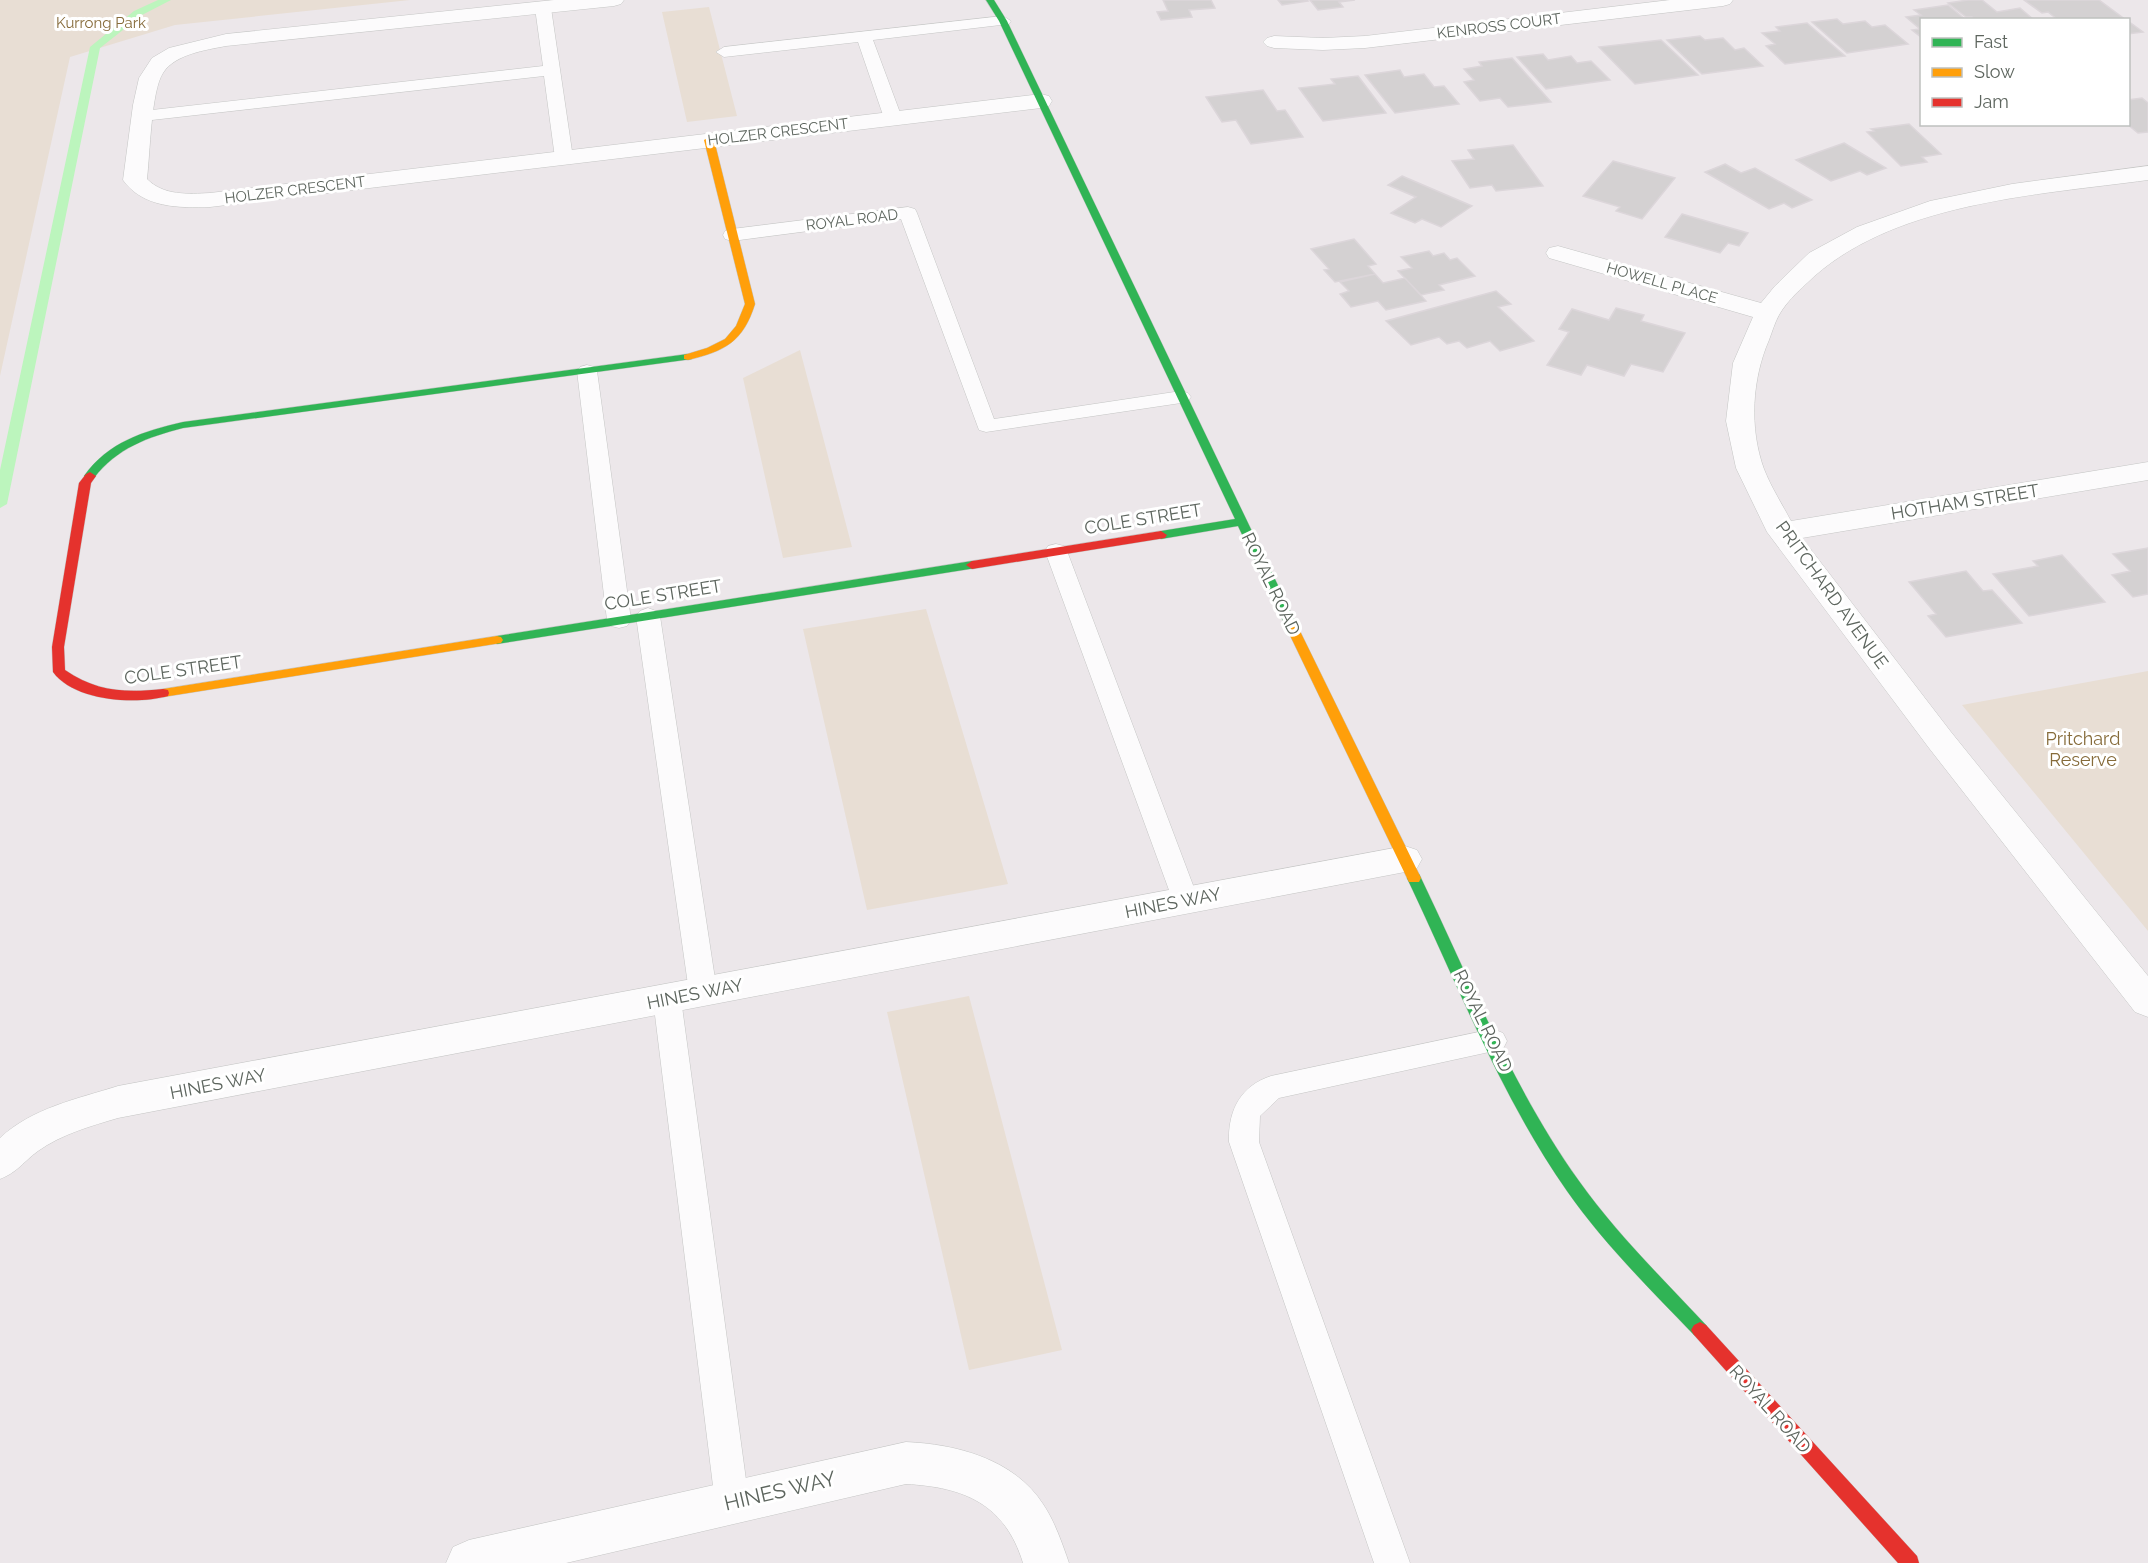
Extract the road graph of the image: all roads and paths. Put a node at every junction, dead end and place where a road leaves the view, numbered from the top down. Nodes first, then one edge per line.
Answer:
1 (614, 0) edge
2 (990, 0) edge
3 (1724, 0) edge
4 (543, 8) junction
5 (1003, 21) junction
6 (864, 37) junction
7 (1274, 42) dead end
8 (724, 52) dead end
9 (552, 70) junction
10 (1041, 101) junction
11 (143, 116) junction
12 (893, 118) junction
13 (709, 140) junction
14 (564, 158) junction
15 (2148, 173) edge
16 (732, 235) junction
17 (1557, 253) dead end
18 (1767, 313) junction
19 (587, 371) junction
20 (1181, 397) junction
21 (2148, 471) edge
22 (1241, 522) junction
23 (1782, 531) junction
24 (1056, 551) junction
25 (648, 616) junction
26 (619, 620) junction
27 (1405, 860) junction
28 (1186, 901) junction
29 (703, 992) junction
30 (667, 999) junction
31 (2148, 1002) edge
32 (1493, 1041) junction
33 (0, 1162) edge
34 (732, 1502) junction
35 (470, 1563) edge
36 (1046, 1563) edge
37 (1392, 1563) edge
38 (1910, 1563) edge

1 - 4 street, HOLZER CRESCENT
2 - 5 street, ROYAL ROAD
3 - 7 street, KENROSS COURT
4 - 9 lane
4 - 11 street, HOLZER CRESCENT
5 - 6 lane
5 - 10 street, ROYAL ROAD
6 - 8 lane
6 - 12 lane
9 - 11 lane
9 - 14 lane
10 - 12 street, HOLZER CRESCENT
10 - 20 street, ROYAL ROAD
11 - 14 street, HOLZER CRESCENT
12 - 13 street, HOLZER CRESCENT
13 - 14 street, HOLZER CRESCENT
13 - 16 street, COLE STREET
15 - 18 street, PRITCHARD AVENUE
16 - 19 street, COLE STREET
16 - 20 lane, ROYAL ROAD
17 - 18 street, HOWELL PLACE
18 - 23 street, PRITCHARD AVENUE
19 - 26 lane
19 - 26 street, COLE STREET
20 - 22 street, ROYAL ROAD
21 - 23 street, HOTHAM STREET
22 - 24 street, COLE STREET
22 - 27 street, ROYAL ROAD
23 - 31 street, PRITCHARD AVENUE
24 - 25 street, COLE STREET
24 - 28 lane
25 - 26 street, COLE STREET
25 - 29 lane
27 - 28 street, HINES WAY
27 - 32 street, ROYAL ROAD
28 - 29 street, HINES WAY
29 - 30 street, HINES WAY
30 - 33 street, HINES WAY
30 - 34 lane
32 - 37 lane
32 - 38 street, ROYAL ROAD
34 - 35 street, HINES WAY
34 - 36 street, HINES WAY

